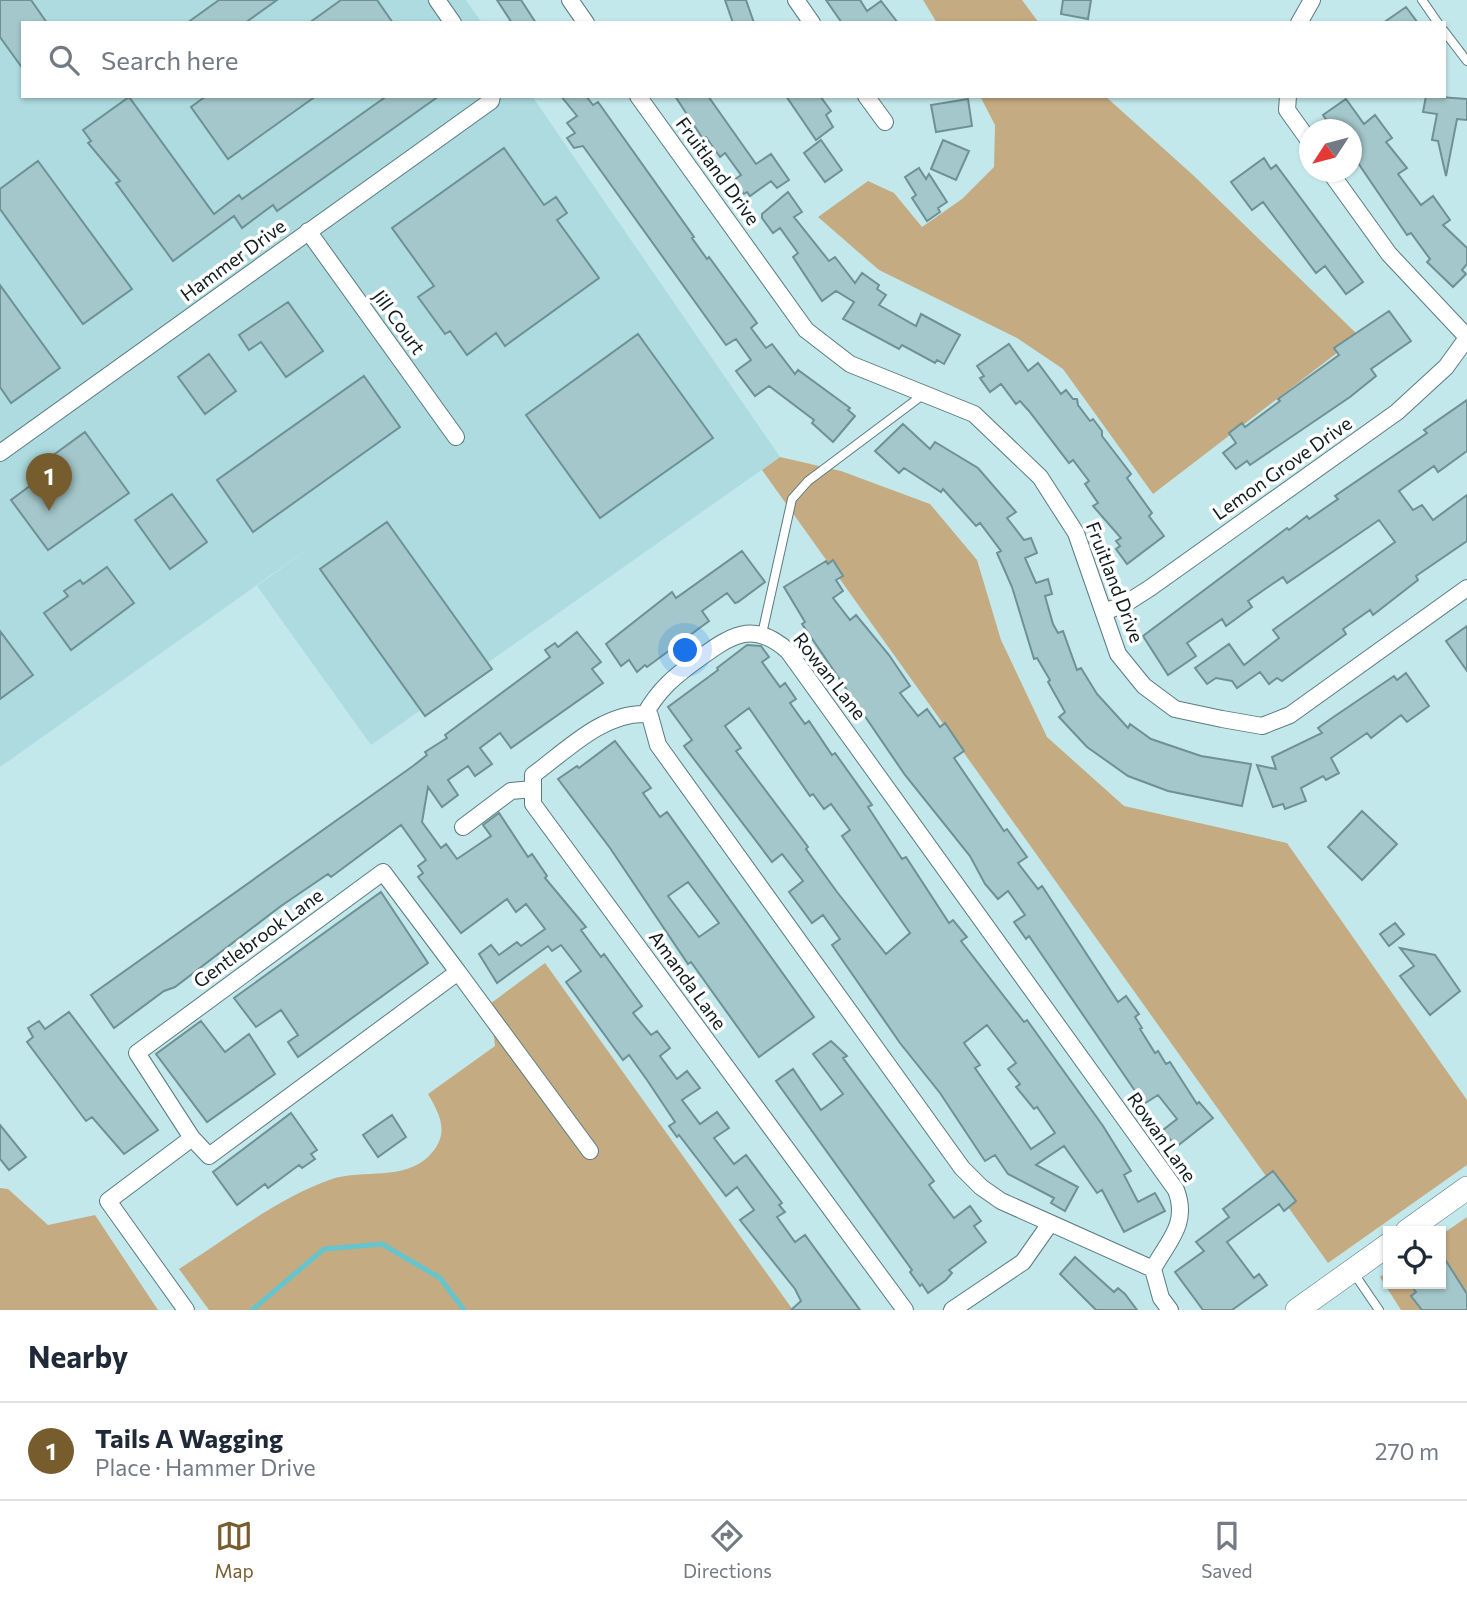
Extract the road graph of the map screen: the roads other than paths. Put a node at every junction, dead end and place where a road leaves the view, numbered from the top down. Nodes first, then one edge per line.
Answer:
1 (437, 0) edge
2 (570, 0) edge
3 (796, 0) edge
4 (1312, 0) edge
5 (1422, 0) edge
6 (452, 21) edge
7 (585, 21) edge
8 (811, 21) edge
9 (1300, 21) edge
10 (1437, 21) edge
11 (1446, 34) edge
12 (1467, 61) edge
13 (639, 98) edge
14 (867, 98) edge
15 (1288, 98) edge
16 (492, 99) edge
17 (885, 122) dead end
18 (1299, 127) edge
19 (1337, 182) edge
20 (308, 232) junction
21 (1467, 338) edge
22 (924, 394) junction
23 (456, 437) dead end
24 (0, 453) edge
25 (1467, 588) edge
26 (1104, 612) junction
27 (762, 634) junction
28 (645, 714) junction
29 (533, 789) junction
30 (463, 827) dead end
31 (458, 972) junction
32 (192, 1138) junction
33 (590, 1151) dead end
34 (1467, 1188) edge
35 (1049, 1225) junction
36 (1414, 1226) edge
37 (1383, 1249) edge
38 (1153, 1269) junction
39 (1352, 1271) junction
40 (186, 1310) edge
41 (905, 1310) edge
42 (952, 1310) edge
43 (1170, 1310) edge
44 (1297, 1310) edge
45 (1379, 1310) edge

1 - 6 street
2 - 7 street
3 - 8 street
4 - 9 street
5 - 10 lane
11 - 12 lane
13 - 22 street, Fruitland Drive
14 - 17 street
15 - 18 street
16 - 20 street, Hammer Drive
19 - 21 street
20 - 23 street, Jill Court
20 - 24 street, Hammer Drive
21 - 26 street, Lemon Grove Drive
22 - 26 street, Fruitland Drive
22 - 27 lane
25 - 26 street, Fruitland Drive
27 - 28 street, Rowan Lane
27 - 38 street, Rowan Lane
28 - 29 street
28 - 35 street
29 - 30 street
29 - 41 street, Amanda Lane
31 - 32 street
31 - 32 street, Gentlebrook Lane
31 - 33 street, Gentlebrook Lane
32 - 40 street
34 - 36 main road
35 - 38 street
35 - 42 street
37 - 39 main road
38 - 43 street
39 - 44 main road
39 - 45 lane

